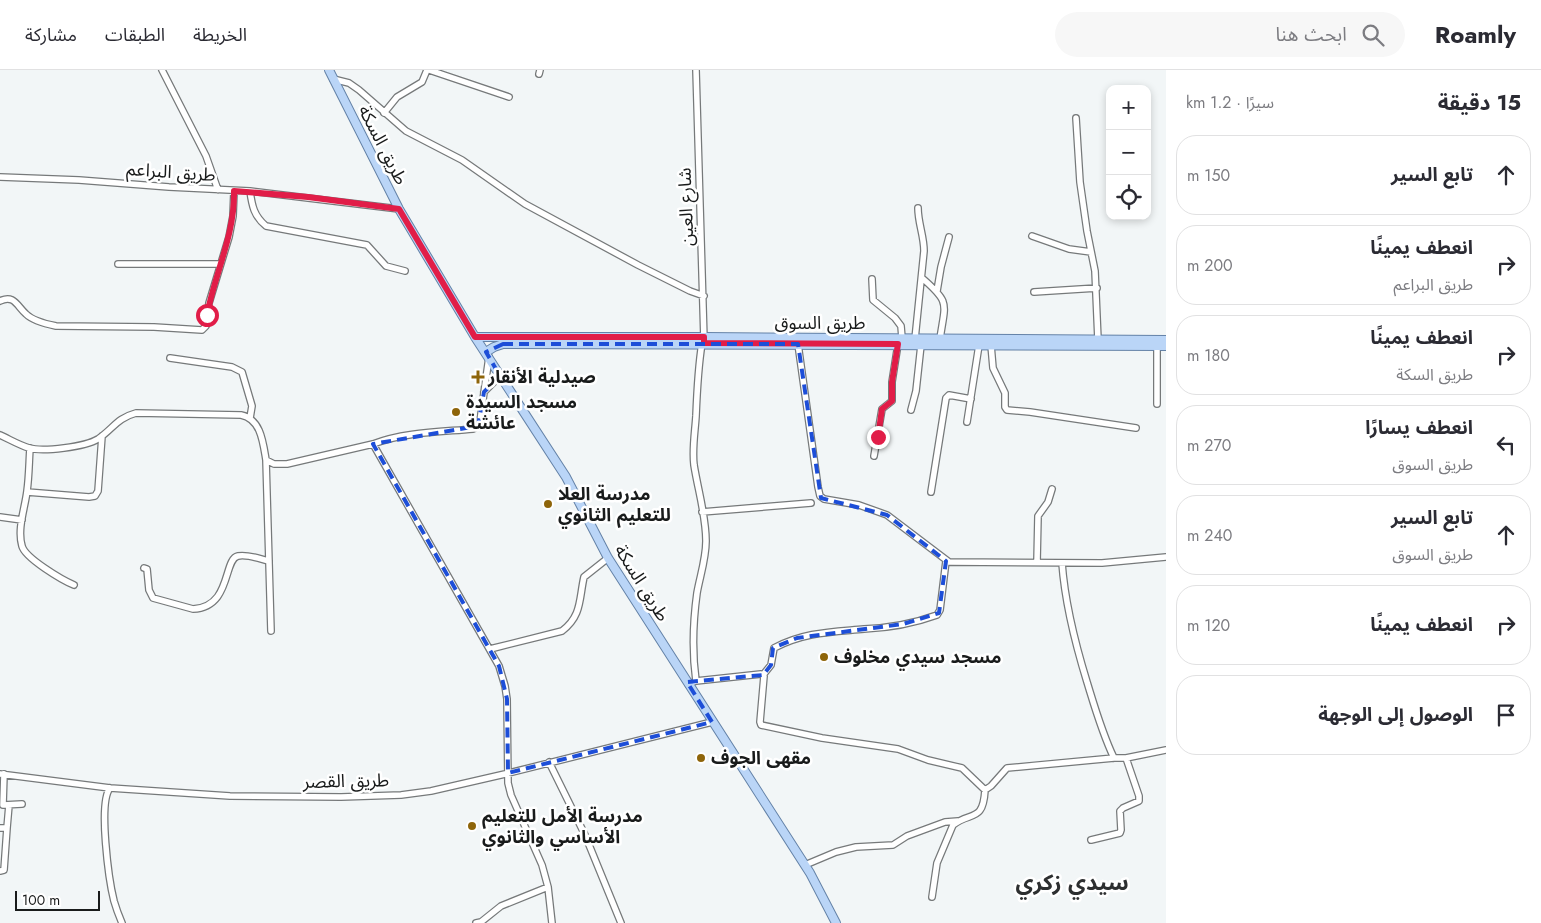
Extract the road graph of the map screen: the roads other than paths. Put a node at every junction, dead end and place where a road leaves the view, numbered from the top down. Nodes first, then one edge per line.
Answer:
1 (162, 70) edge
2 (329, 70) edge
3 (428, 70) edge
4 (696, 70) edge
5 (333, 79) junction
6 (509, 97) dead end
7 (384, 112) junction
8 (1076, 118) dead end
9 (0, 177) edge
10 (218, 190) junction
11 (234, 191) junction
12 (250, 191) junction
13 (918, 208) dead end
14 (399, 209) junction
15 (1032, 236) dead end
16 (949, 237) dead end
17 (1091, 252) junction
18 (118, 264) dead end
19 (220, 264) junction
20 (405, 271) dead end
21 (922, 278) junction
22 (872, 279) dead end
23 (1097, 288) junction
24 (937, 291) junction
25 (1034, 292) dead end
26 (704, 296) junction
27 (0, 301) edge
28 (475, 337) junction
29 (940, 339) junction
30 (1098, 340) junction
31 (1166, 340) edge
32 (703, 341) junction
33 (900, 341) junction
34 (918, 342) junction
35 (798, 344) junction
36 (979, 345) junction
37 (991, 345) junction
38 (1157, 346) junction
39 (1166, 346) edge
40 (487, 355) junction
41 (170, 358) dead end
42 (500, 376) junction
43 (484, 392) junction
44 (971, 399) junction
45 (1157, 404) dead end
46 (912, 410) dead end
47 (250, 418) junction
48 (967, 422) dead end
49 (1136, 428) dead end
50 (0, 435) edge
51 (102, 436) junction
52 (373, 444) junction
53 (30, 448) junction
54 (874, 456) dead end
55 (266, 460) junction
56 (1052, 489) dead end
57 (27, 492) junction
58 (932, 492) dead end
59 (811, 503) dead end
60 (702, 512) junction
61 (0, 517) edge
62 (22, 520) junction
63 (1166, 557) edge
64 (608, 558) junction
65 (269, 561) junction
66 (946, 561) junction
67 (1037, 562) junction
68 (1062, 562) junction
69 (144, 568) dead end
70 (74, 585) dead end
71 (271, 631) dead end
72 (490, 649) junction
73 (763, 675) junction
74 (696, 681) junction
75 (688, 684) junction
76 (712, 722) junction
77 (1166, 750) edge
78 (1114, 758) junction
79 (1126, 758) junction
80 (549, 762) junction
81 (508, 773) junction
82 (2, 774) edge
83 (110, 788) junction
84 (984, 790) junction
85 (22, 804) dead end
86 (9, 805) junction
87 (958, 821) junction
88 (0, 828) edge
89 (7, 828) junction
90 (1091, 840) dead end
91 (805, 865) junction
92 (0, 870) edge
93 (548, 886) junction
94 (932, 898) dead end
95 (120, 923) edge
96 (476, 923) edge
97 (552, 923) edge
98 (621, 923) edge
99 (836, 923) edge

1 - 10 street
2 - 5 main road, طريق السكة
3 - 6 street
3 - 7 street
4 - 26 street, شارع العين
5 - 7 street
5 - 14 main road, طريق السكة
7 - 26 street
8 - 17 street
9 - 10 street, طريق البراعم
10 - 11 street, طريق البراعم
11 - 12 street, طريق البراعم
11 - 19 street
12 - 14 street, طريق البراعم
12 - 20 street
13 - 21 street
14 - 28 main road, طريق السكة
15 - 17 street
16 - 24 street
17 - 23 street
18 - 19 street
19 - 27 street
21 - 24 street
21 - 34 street
22 - 33 street
23 - 25 street
23 - 30 street
24 - 29 street
26 - 32 street, شارع العين
28 - 32 main road, طريق السوق
28 - 40 main road, طريق السكة
29 - 30 main road, طريق السوق
29 - 34 main road, طريق السوق
30 - 31 main road, طريق السوق
32 - 33 main road, طريق السوق
32 - 35 main road, طريق السوق
32 - 40 main road, طريق السوق
32 - 60 street, شارع العين
33 - 34 main road, طريق السوق
33 - 35 main road, طريق السوق
33 - 54 street
34 - 36 main road, طريق السوق
34 - 46 street
35 - 66 street
36 - 37 main road, طريق السوق
36 - 44 street
37 - 38 main road, طريق السوق
37 - 49 street
38 - 39 main road, طريق السوق
38 - 45 street
40 - 42 main road, طريق السكة
40 - 43 street
41 - 47 street
42 - 43 street
42 - 64 main road, طريق السكة
43 - 52 street
44 - 48 street
44 - 58 street
47 - 51 street
47 - 55 street
50 - 53 street
51 - 53 street
51 - 57 street
52 - 55 street
52 - 72 street
53 - 57 street
55 - 65 street
56 - 67 street
57 - 62 street
59 - 60 street
60 - 74 street, شارع العين
61 - 62 street
62 - 70 street
63 - 68 street
64 - 72 street
64 - 75 main road, طريق السكة
65 - 69 street
65 - 71 street
66 - 67 street
66 - 73 street
67 - 68 street
68 - 78 street
72 - 81 street
73 - 74 street
73 - 84 street
74 - 75 street
75 - 76 main road, طريق السكة
76 - 80 street, طريق القصر
76 - 91 main road, طريق السكة
77 - 79 street
78 - 79 street
78 - 84 street
79 - 90 street
80 - 81 street, طريق القصر
80 - 98 street
81 - 83 street, طريق القصر
81 - 93 street
82 - 83 street, طريق القصر
82 - 86 street
83 - 95 street
84 - 87 street
85 - 86 street
86 - 89 street
87 - 91 street
87 - 94 street
88 - 89 street
89 - 92 street
91 - 99 main road, طريق السكة
93 - 96 street
93 - 97 street

